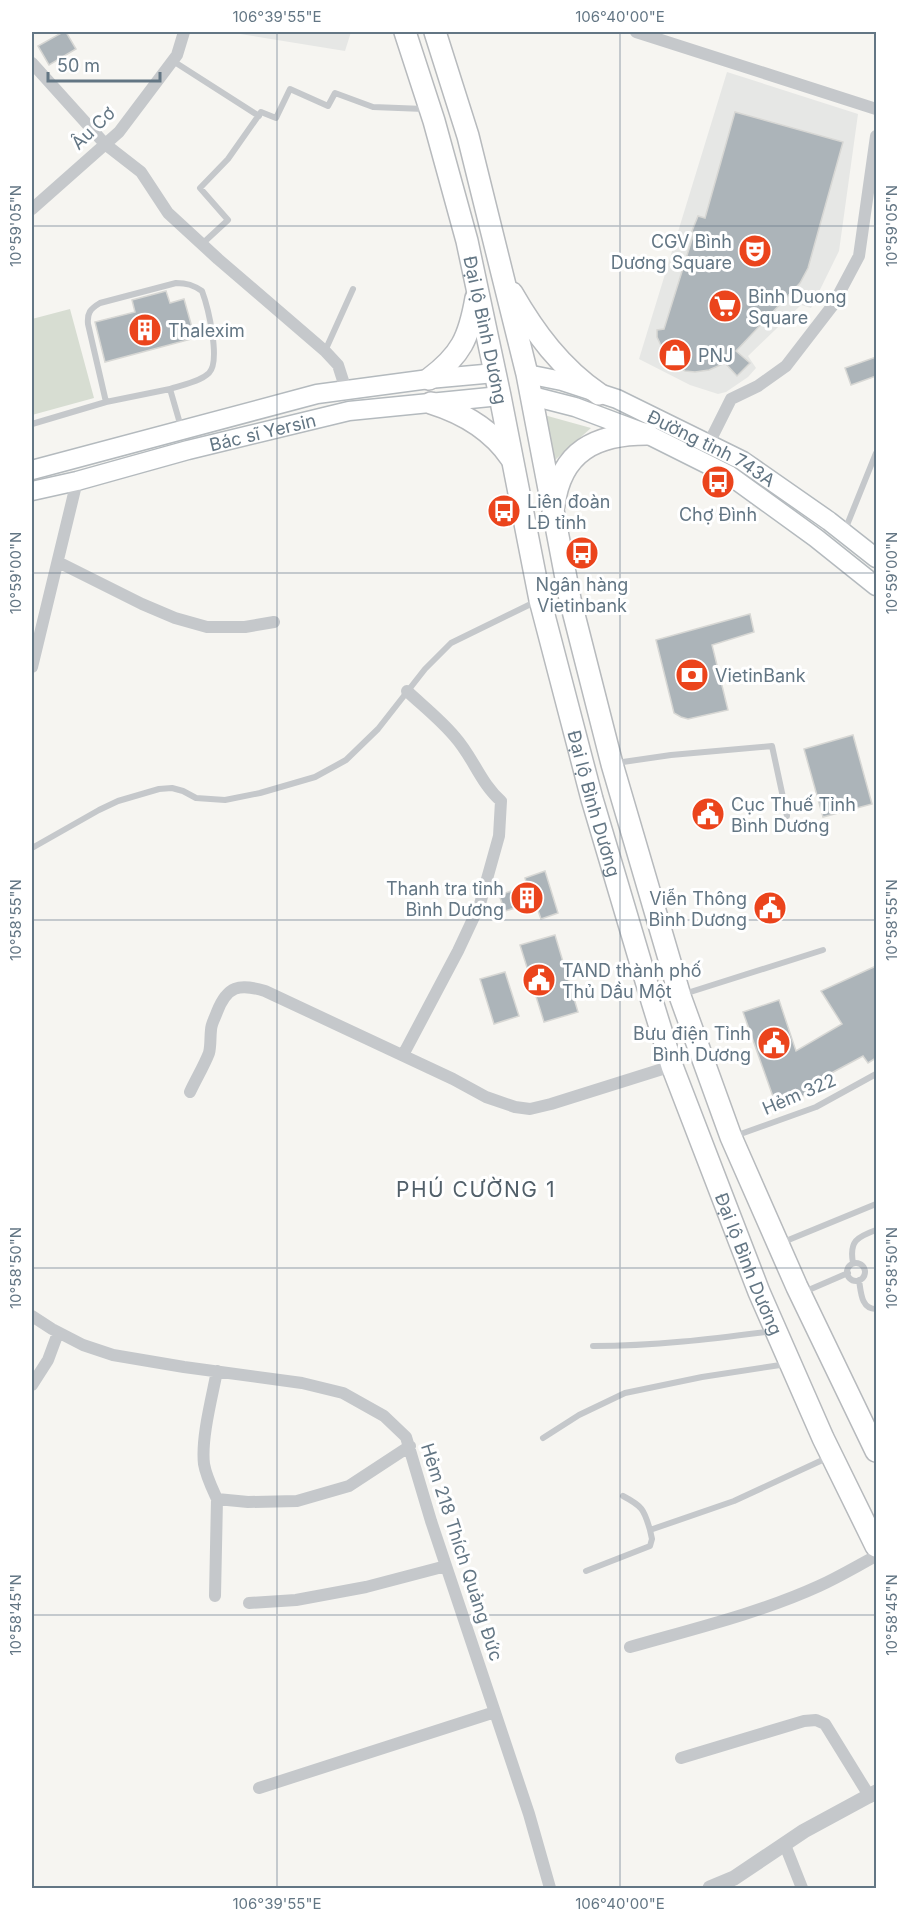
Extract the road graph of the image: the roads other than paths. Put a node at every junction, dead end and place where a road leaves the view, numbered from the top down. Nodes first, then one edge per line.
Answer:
1 (184, 32) edge
2 (405, 32) edge
3 (435, 32) edge
4 (636, 32) edge
5 (173, 60) junction
6 (32, 63) edge
7 (430, 109) junction
8 (876, 109) edge
9 (258, 116) junction
10 (876, 136) edge
11 (105, 144) junction
12 (32, 209) edge
13 (202, 244) junction
14 (503, 279) junction
15 (477, 282) junction
16 (353, 289) dead end
17 (325, 351) junction
18 (495, 373) junction
19 (527, 374) junction
20 (429, 379) junction
21 (170, 389) junction
22 (346, 390) junction
23 (599, 394) junction
24 (500, 396) junction
25 (532, 396) junction
26 (106, 402) junction
27 (431, 403) junction
28 (32, 424) edge
29 (182, 430) junction
30 (647, 434) junction
31 (709, 443) junction
32 (188, 450) junction
33 (876, 453) edge
34 (76, 459) junction
35 (513, 460) junction
36 (32, 470) edge
37 (77, 481) junction
38 (32, 491) edge
39 (553, 509) junction
40 (829, 521) junction
41 (844, 533) junction
42 (816, 538) junction
43 (876, 558) edge
44 (58, 562) junction
45 (876, 586) edge
46 (540, 600) junction
47 (274, 622) dead end
48 (32, 667) edge
49 (407, 692) junction
50 (612, 764) junction
51 (787, 816) dead end
52 (32, 848) edge
53 (823, 950) dead end
54 (680, 996) junction
55 (403, 1055) junction
56 (702, 1056) junction
57 (672, 1066) junction
58 (876, 1074) edge
59 (190, 1092) dead end
60 (731, 1137) junction
61 (876, 1204) edge
62 (876, 1230) edge
63 (778, 1244) junction
64 (853, 1263) junction
65 (848, 1273) junction
66 (859, 1280) junction
67 (800, 1293) junction
68 (876, 1309) edge
69 (32, 1316) edge
70 (776, 1331) junction
71 (58, 1333) junction
72 (593, 1346) dead end
73 (790, 1363) junction
74 (217, 1371) junction
75 (32, 1385) edge
76 (543, 1438) dead end
77 (410, 1446) junction
78 (876, 1451) edge
79 (832, 1455) junction
80 (623, 1496) dead end
81 (216, 1499) junction
82 (650, 1530) junction
83 (876, 1546) edge
84 (876, 1556) edge
85 (446, 1566) junction
86 (586, 1571) dead end
87 (214, 1596) dead end
88 (249, 1603) dead end
89 (630, 1647) dead end
90 (495, 1712) junction
91 (681, 1758) dead end
92 (259, 1788) dead end
93 (873, 1795) edge
94 (784, 1845) junction
95 (550, 1888) edge
96 (710, 1888) edge
97 (802, 1888) edge

1 - 5 street, Âu Cơ
2 - 7 highway, Đại lộ Bình Dương
3 - 14 highway, Đại lộ Bình Dương
4 - 8 street
5 - 9 lane
5 - 11 street, Âu Cơ
6 - 11 street
7 - 9 lane
7 - 15 highway, Đại lộ Bình Dương
9 - 13 lane
10 - 31 street
11 - 12 street, Âu Cơ
11 - 13 street
13 - 17 street
14 - 19 highway, Đại lộ Bình Dương
14 - 23 highway
15 - 18 highway, Đại lộ Bình Dương
15 - 20 highway
16 - 17 lane
17 - 22 street
18 - 19 highway
18 - 20 main road, Bác sĩ Yersin
18 - 24 highway, Đại lộ Bình Dương
19 - 23 main road, Đường tỉnh 743A
19 - 25 highway, Đại lộ Bình Dương
20 - 22 main road, Bác sĩ Yersin
21 - 26 lane
21 - 26 lane
21 - 29 lane
22 - 29 main road, Bác sĩ Yersin
23 - 31 main road, Đường tỉnh 743A
24 - 25 highway
24 - 27 main road, Bác sĩ Yersin
24 - 35 highway, Đại lộ Bình Dương
25 - 30 main road, Đường tỉnh 743A
25 - 39 highway, Đại lộ Bình Dương
26 - 28 lane
27 - 32 main road, Bác sĩ Yersin
27 - 35 highway
29 - 32 main road
29 - 34 main road, Bác sĩ Yersin
30 - 39 highway
30 - 42 main road, Đường tỉnh 743A
31 - 40 main road, Đường tỉnh 743A
32 - 37 main road, Bác sĩ Yersin
33 - 41 lane
34 - 36 main road, Bác sĩ Yersin
34 - 37 main road
35 - 46 highway, Đại lộ Bình Dương
37 - 38 main road, Bác sĩ Yersin
37 - 44 street
39 - 50 highway, Đại lộ Bình Dương
40 - 41 main road, Đường tỉnh 743A
40 - 42 main road
41 - 43 main road, Đường tỉnh 743A
42 - 45 main road, Đường tỉnh 743A
44 - 47 street
44 - 48 street
46 - 49 lane
46 - 57 highway, Đại lộ Bình Dương
49 - 52 lane
49 - 55 street
50 - 51 lane
50 - 54 highway, Đại lộ Bình Dương
53 - 54 lane
54 - 56 highway, Đại lộ Bình Dương
55 - 57 street
55 - 59 street
56 - 57 highway
56 - 60 highway, Đại lộ Bình Dương
57 - 70 highway, Đại lộ Bình Dương
58 - 60 lane, Hẻm 322
60 - 63 highway, Đại lộ Bình Dương
61 - 63 lane
62 - 64 lane
63 - 67 highway, Đại lộ Bình Dương
64 - 65 lane
64 - 66 lane
65 - 66 lane
65 - 67 lane
66 - 68 lane
67 - 78 highway, Đại lộ Bình Dương
69 - 71 street, Hẻm 218 Thích Quảng Đức
70 - 72 lane
70 - 73 highway, Đại lộ Bình Dương
71 - 74 street, Hẻm 218 Thích Quảng Đức
71 - 75 street
73 - 76 lane
73 - 79 highway, Đại lộ Bình Dương
74 - 77 street, Hẻm 218 Thích Quảng Đức
74 - 81 street
77 - 81 street
77 - 85 street, Hẻm 218 Thích Quảng Đức
79 - 82 lane
79 - 83 highway, Đại lộ Bình Dương
80 - 82 lane
81 - 87 street
82 - 86 lane
84 - 89 street
85 - 88 street
85 - 90 street, Hẻm 218 Thích Quảng Đức
90 - 92 street
90 - 95 street, Hẻm 218 Thích Quảng Đức
91 - 93 street
93 - 94 street
94 - 96 street
94 - 97 street

